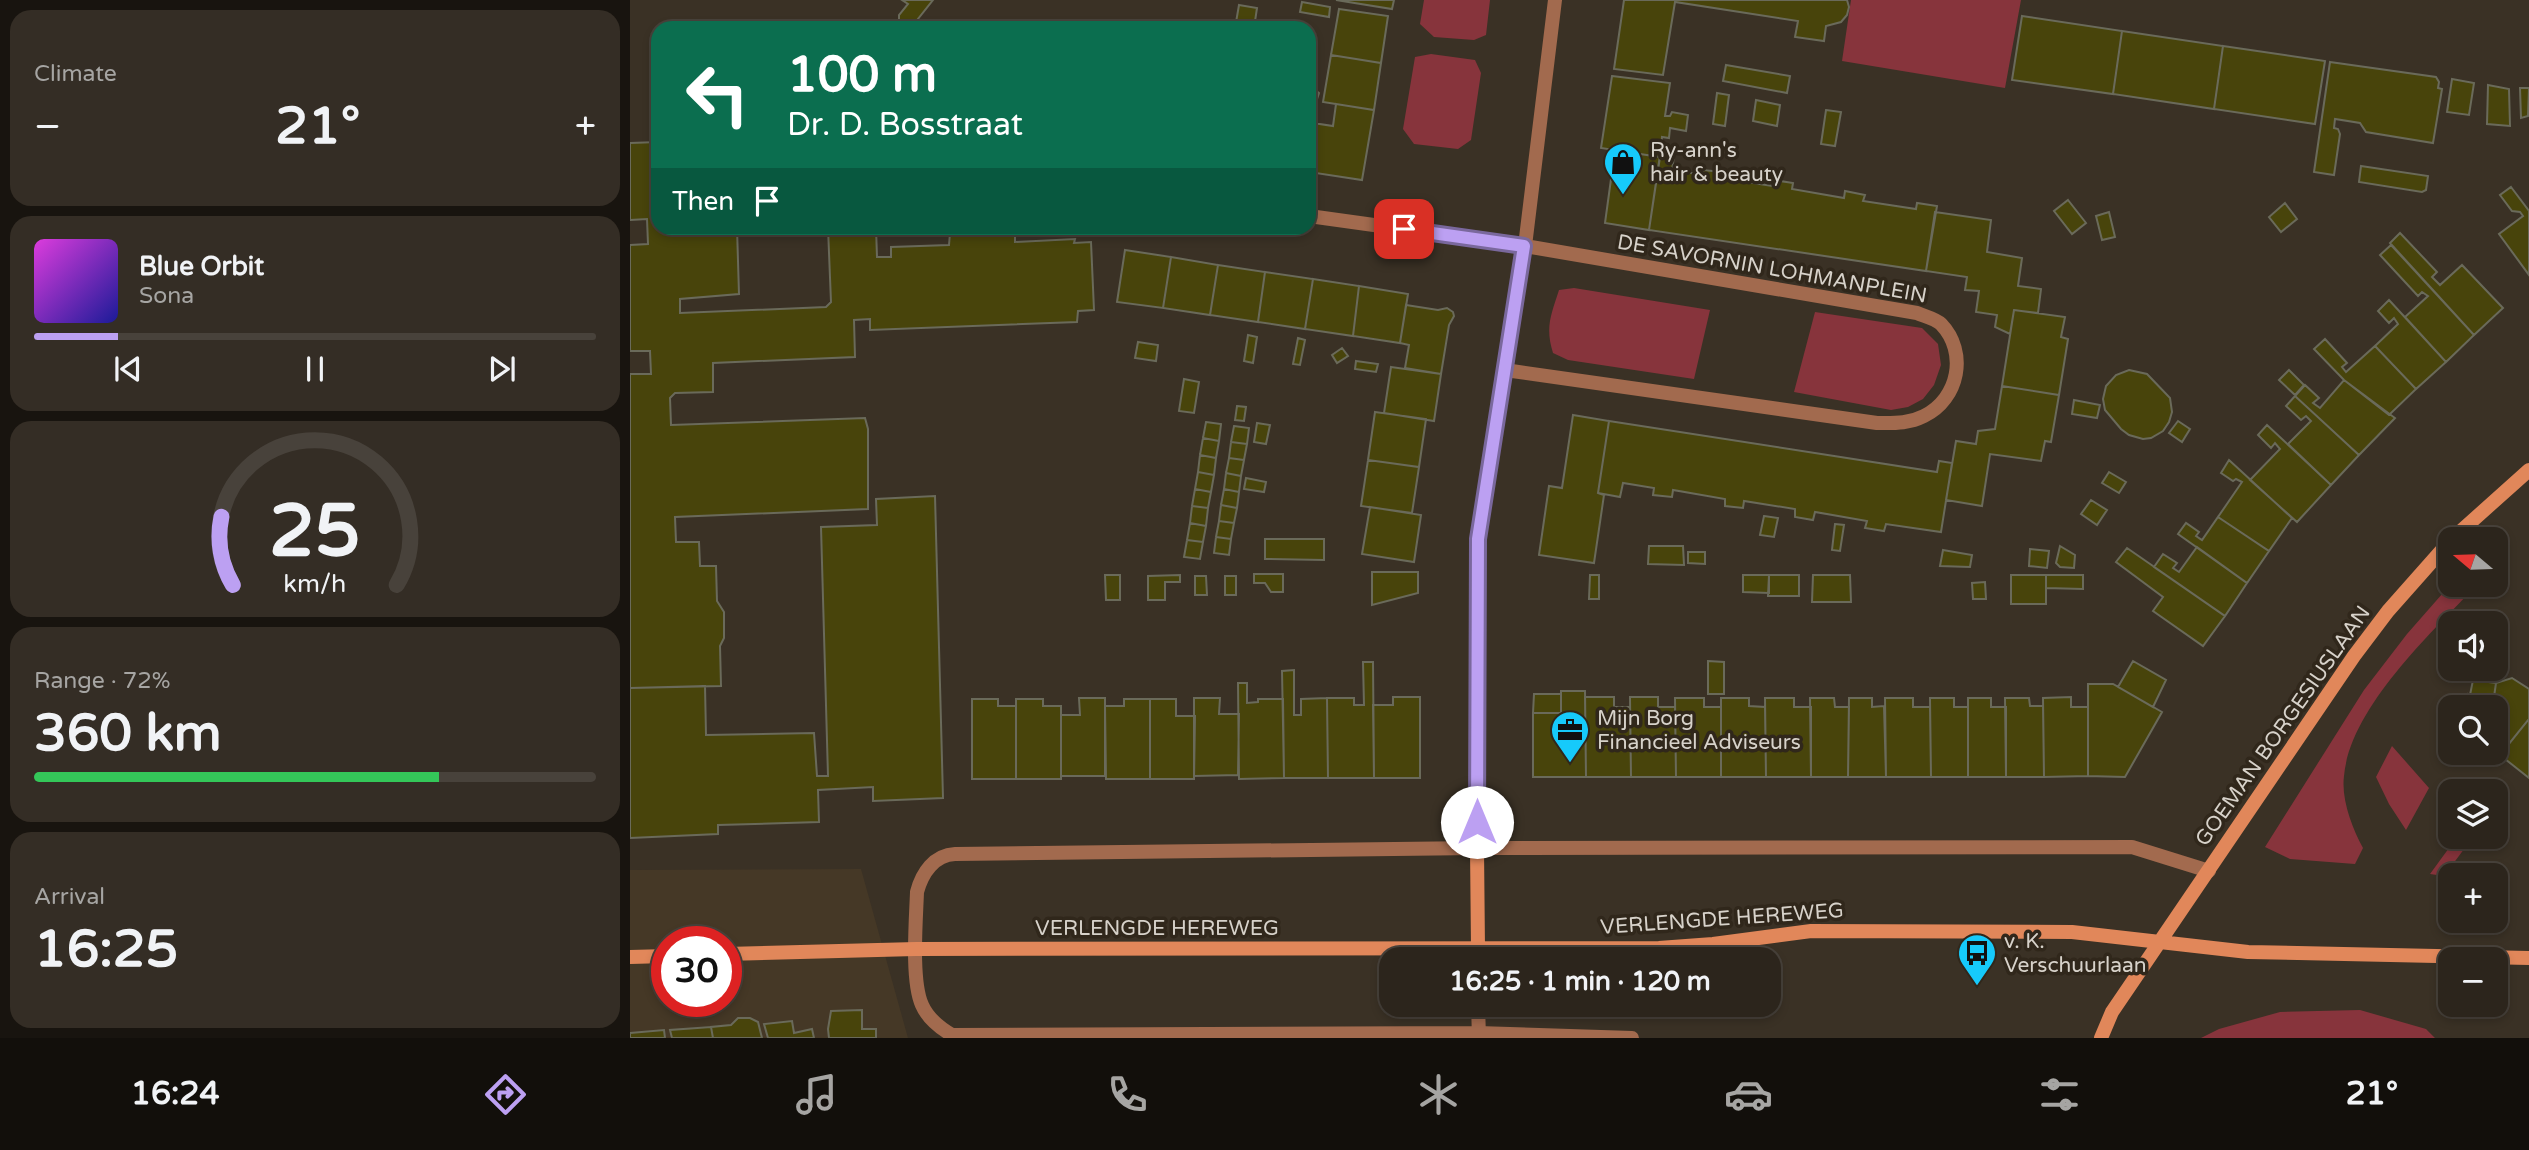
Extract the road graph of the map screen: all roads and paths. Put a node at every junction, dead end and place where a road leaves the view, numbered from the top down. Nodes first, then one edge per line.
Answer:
1 (1555, 0) edge
2 (1316, 217) edge
3 (1524, 246) junction
4 (1505, 370) junction
5 (2529, 470) edge
6 (2465, 527) edge
7 (2438, 555) edge
8 (1477, 848) junction
9 (2208, 871) junction
10 (2160, 942) junction
11 (1478, 947) edge
12 (1672, 947) edge
13 (916, 949) junction
14 (1379, 953) edge
15 (742, 954) edge
16 (651, 956) edge
17 (630, 957) edge
18 (2529, 958) edge
19 (1478, 1017) edge
20 (1478, 1036) edge
21 (1632, 1038) edge
22 (2101, 1038) edge

1 - 3 street
2 - 3 street, DE SAVORNIN LOHMANPLEIN
3 - 4 street
3 - 4 street, DE SAVORNIN LOHMANPLEIN
4 - 8 street
5 - 6 main road, GOEMAN BORGESIUSLAAN
7 - 9 main road, GOEMAN BORGESIUSLAAN
8 - 9 street
8 - 11 main road
8 - 13 street
9 - 10 main road, GOEMAN BORGESIUSLAAN
10 - 12 main road, VERLENGDE HEREWEG
10 - 18 main road, VERLENGDE HEREWEG
10 - 22 main road, GOEMAN BORGESIUSLAAN
13 - 14 main road, VERLENGDE HEREWEG
13 - 15 main road, VERLENGDE HEREWEG
13 - 20 street
16 - 17 main road
19 - 20 street
20 - 21 street

